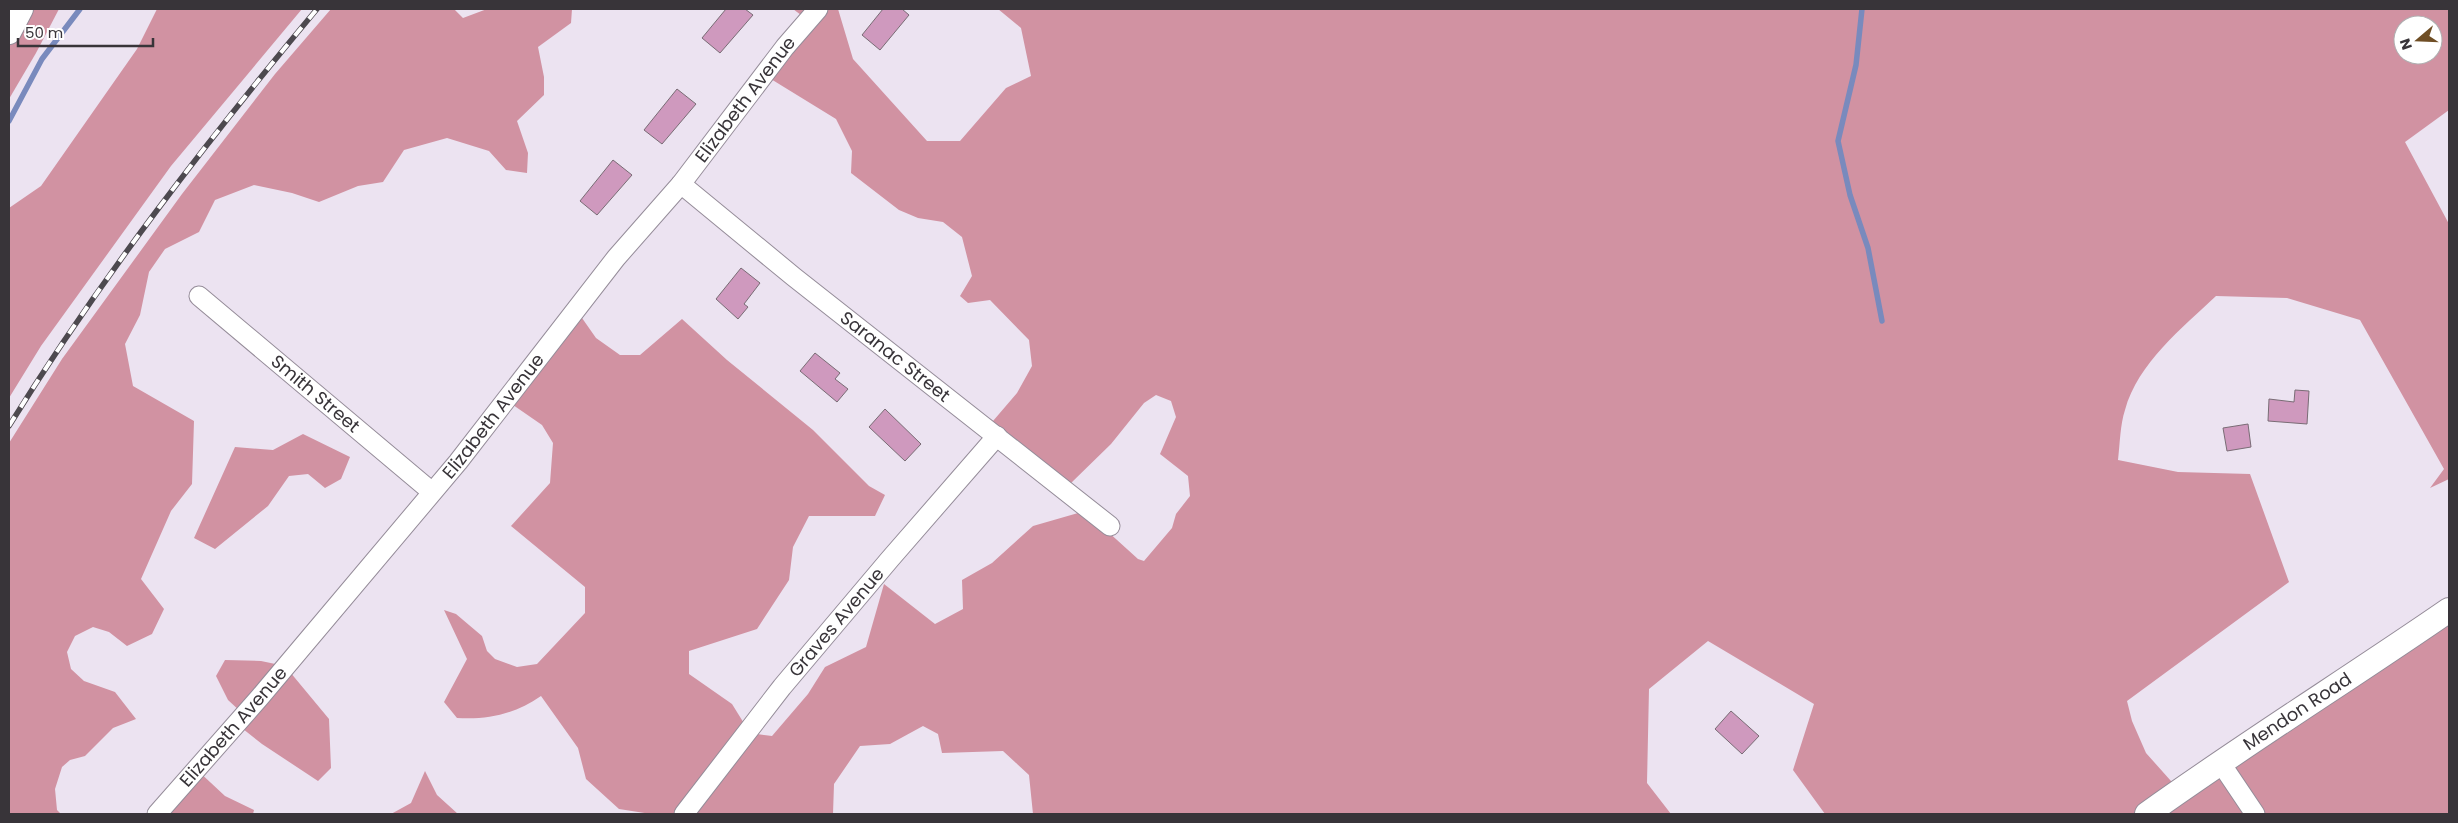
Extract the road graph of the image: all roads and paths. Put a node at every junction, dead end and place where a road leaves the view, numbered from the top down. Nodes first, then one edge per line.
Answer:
1 (21, 9) edge
2 (818, 9) edge
3 (9, 32) edge
4 (681, 184) junction
5 (199, 296) dead end
6 (997, 436) junction
7 (432, 492) junction
8 (1110, 526) dead end
9 (2449, 610) edge
10 (2220, 762) junction
11 (157, 814) edge
12 (684, 814) edge
13 (2147, 814) edge
14 (2255, 814) edge

1 - 3 street
2 - 4 street, Elizabeth Avenue
4 - 6 street, Saranac Street
4 - 7 street, Elizabeth Avenue
5 - 7 street, Smith Street
6 - 8 street, Saranac Street
6 - 12 street, Graves Avenue
7 - 11 street, Elizabeth Avenue
9 - 10 street, Mendon Road
10 - 13 street, Mendon Road
10 - 14 street

